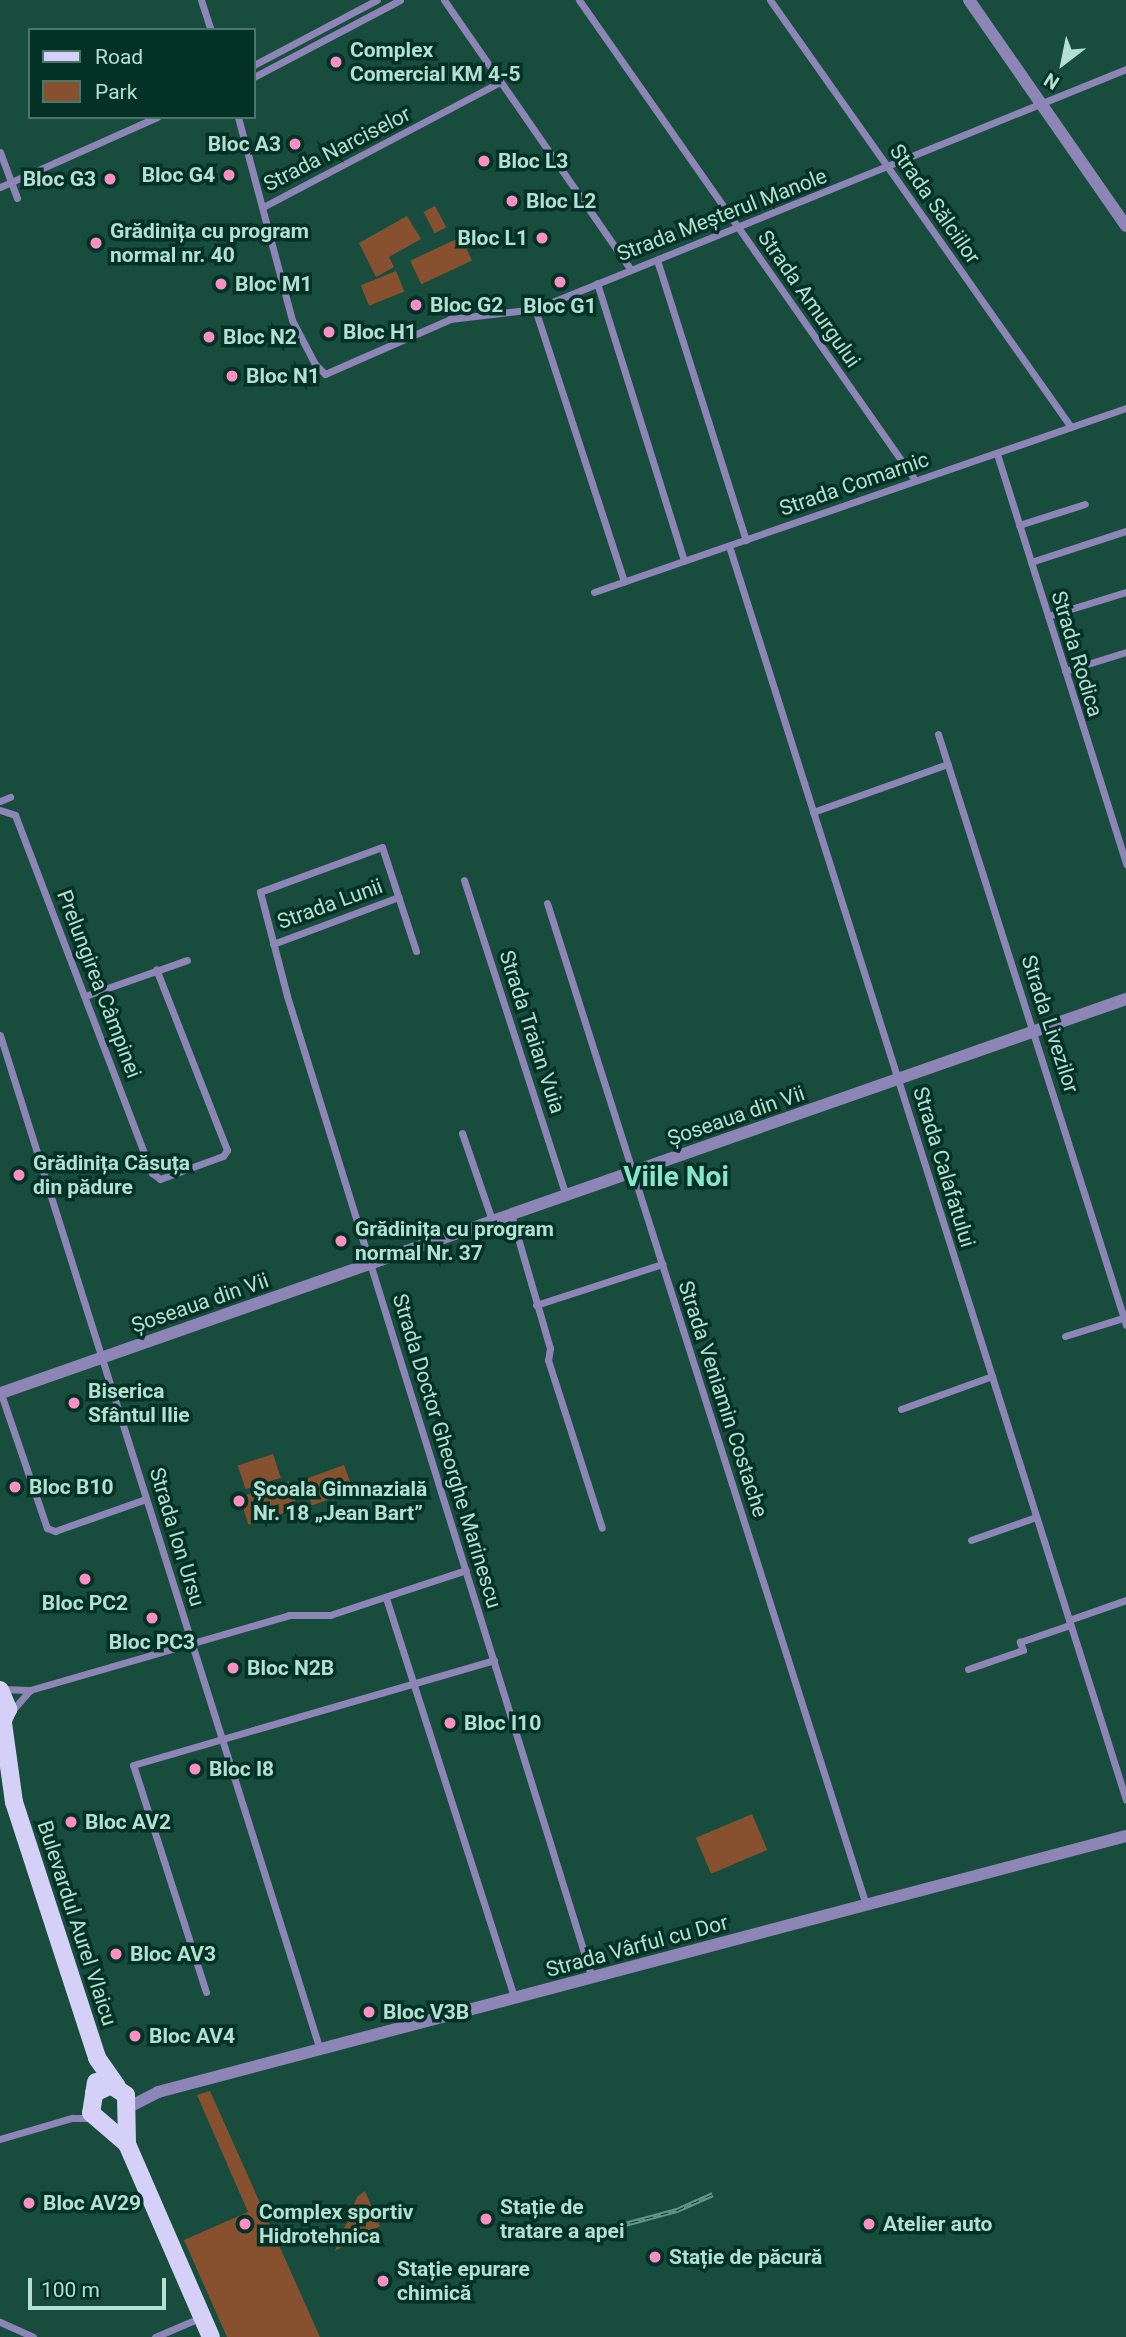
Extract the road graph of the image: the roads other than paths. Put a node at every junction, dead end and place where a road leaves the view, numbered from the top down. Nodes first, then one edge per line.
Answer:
1 (201, 0) edge
2 (377, 0) edge
3 (400, 0) edge
4 (444, 0) edge
5 (579, 0) edge
6 (771, 0) edge
7 (969, 0) edge
8 (210, 28) edge
9 (256, 64) edge
10 (1126, 69) edge
11 (256, 76) edge
12 (500, 82) junction
13 (1041, 103) junction
14 (153, 119) edge
15 (239, 119) edge
16 (0, 152) edge
17 (888, 168) junction
18 (11, 183) junction
19 (0, 187) edge
20 (17, 198) dead end
21 (263, 207) junction
22 (1126, 226) edge
23 (738, 229) junction
24 (657, 260) junction
25 (630, 269) junction
26 (597, 284) junction
27 (536, 309) junction
28 (1126, 408) edge
29 (1071, 427) junction
30 (997, 454) junction
31 (915, 481) junction
32 (1086, 504) dead end
33 (1019, 525) junction
34 (1126, 531) edge
35 (746, 540) junction
36 (729, 546) junction
37 (684, 561) junction
38 (1031, 562) junction
39 (624, 582) junction
40 (594, 592) dead end
41 (1126, 592) edge
42 (1048, 615) junction
43 (1126, 652) edge
44 (1065, 671) junction
45 (938, 734) dead end
46 (948, 764) junction
47 (10, 797) dead end
48 (0, 801) edge
49 (0, 810) edge
50 (813, 811) junction
51 (1126, 864) edge
52 (464, 880) dead end
53 (399, 897) junction
54 (547, 903) dead end
55 (273, 944) junction
56 (416, 951) dead end
57 (187, 960) dead end
58 (156, 968) junction
59 (85, 996) junction
60 (1126, 999) edge
61 (1034, 1031) junction
62 (0, 1035) edge
63 (899, 1079) junction
64 (462, 1133) dead end
65 (633, 1172) junction
66 (566, 1195) junction
67 (511, 1213) junction
68 (492, 1220) junction
69 (370, 1264) junction
70 (662, 1264) junction
71 (536, 1305) junction
72 (1125, 1323) edge
73 (1065, 1336) dead end
74 (102, 1358) junction
75 (992, 1376) junction
76 (0, 1392) edge
77 (901, 1409) dead end
78 (146, 1499) junction
79 (1036, 1517) junction
80 (602, 1528) dead end
81 (971, 1539) dead end
82 (466, 1570) junction
83 (386, 1598) junction
84 (1126, 1600) edge
85 (1070, 1622) junction
86 (191, 1643) junction
87 (494, 1660) junction
88 (968, 1669) dead end
89 (411, 1684) junction
90 (0, 1690) edge
91 (30, 1690) junction
92 (3, 1722) edge
93 (221, 1737) junction
94 (0, 1776) edge
95 (1126, 1800) edge
96 (14, 1802) junction
97 (1126, 1836) edge
98 (866, 1905) junction
99 (592, 1978) junction
100 (206, 1992) dead end
101 (514, 1998) junction
102 (320, 2050) junction
103 (97, 2058) junction
104 (124, 2099) junction
105 (96, 2109) junction
106 (72, 2118) junction
107 (0, 2139) edge
108 (127, 2144) junction
109 (203, 2317) junction
110 (0, 2322) edge
111 (33, 2337) edge
112 (155, 2337) edge
113 (211, 2337) edge

1 - 8 street
2 - 9 street
3 - 11 street
4 - 12 street
5 - 23 street, Strada Amurgului
6 - 17 street, Strada Sălciilor
7 - 13 street
10 - 13 street, Strada Meșterul Manole
12 - 21 street, Strada Narciselor
12 - 25 street
13 - 17 street, Strada Meșterul Manole
13 - 22 street
14 - 18 street
15 - 21 street
16 - 18 street
17 - 23 street, Strada Meșterul Manole
17 - 29 street, Strada Sălciilor
18 - 19 street
18 - 20 street
21 - 27 street, Strada Meșterul Manole
23 - 24 street, Strada Meșterul Manole
23 - 31 street, Strada Amurgului
24 - 25 street, Strada Meșterul Manole
24 - 35 street
25 - 26 street, Strada Meșterul Manole
26 - 27 street, Strada Meșterul Manole
26 - 37 street
27 - 39 street
28 - 29 street, Strada Comarnic
29 - 30 street, Strada Comarnic
30 - 31 street, Strada Comarnic
30 - 33 street, Strada Rodica
31 - 35 street, Strada Comarnic
32 - 33 street
33 - 38 street, Strada Rodica
34 - 38 street
35 - 36 street, Strada Comarnic
36 - 37 street, Strada Comarnic
36 - 50 street, Strada Calafatului
37 - 39 street, Strada Comarnic
38 - 42 street, Strada Rodica
39 - 40 street, Strada Comarnic
41 - 42 street
42 - 44 street, Strada Rodica
43 - 44 street
44 - 51 street, Strada Rodica
45 - 46 street, Strada Livezilor
46 - 50 street
46 - 61 street, Strada Livezilor
47 - 48 street
49 - 59 street, Prelungirea Câmpinei
50 - 63 street, Strada Calafatului
52 - 66 street, Strada Traian Vuia
53 - 55 street, Strada Lunii
53 - 55 street, Strada Doctor Gheorghe Marinescu
53 - 56 street
54 - 65 street, Strada Veniamin Costache
55 - 69 street, Strada Doctor Gheorghe Marinescu
57 - 58 street
58 - 59 street
58 - 59 street, Prelungirea Câmpinei
60 - 61 street, Șoseaua din Vii
61 - 63 street, Șoseaua din Vii
61 - 72 street, Strada Livezilor
62 - 74 street, Strada Ion Ursu
63 - 65 street, Șoseaua din Vii
63 - 75 street, Strada Calafatului
64 - 68 street
65 - 66 street, Șoseaua din Vii
65 - 70 street, Strada Veniamin Costache
66 - 67 street, Șoseaua din Vii
67 - 68 street, Șoseaua din Vii
67 - 71 street
68 - 69 street, Șoseaua din Vii
69 - 74 street, Șoseaua din Vii
69 - 82 street, Strada Doctor Gheorghe Marinescu
70 - 71 street
70 - 98 street, Strada Veniamin Costache
71 - 80 street
72 - 73 street
74 - 76 street, Șoseaua din Vii
74 - 78 street, Strada Ion Ursu
75 - 77 street
75 - 79 street, Strada Calafatului
76 - 78 street
78 - 86 street, Strada Ion Ursu
79 - 81 street
79 - 85 street, Strada Calafatului
82 - 83 street
82 - 87 street, Strada Doctor Gheorghe Marinescu
83 - 86 street
83 - 89 street
84 - 85 street
85 - 88 street
85 - 95 street, Strada Calafatului
86 - 91 street
86 - 93 street, Strada Ion Ursu
87 - 89 street
87 - 99 street, Strada Doctor Gheorghe Marinescu
89 - 93 street
89 - 101 street
90 - 91 street
90 - 92 main road, Bulevardul Aurel Vlaicu
91 - 92 street
92 - 96 main road, Bulevardul Aurel Vlaicu
93 - 100 street
93 - 102 street, Strada Ion Ursu
94 - 96 main road, Bulevardul Aurel Vlaicu
96 - 103 main road, Bulevardul Aurel Vlaicu
97 - 98 street, Strada Vârful cu Dor
98 - 99 street, Strada Vârful cu Dor
99 - 101 street, Strada Vârful cu Dor
101 - 102 street, Strada Vârful cu Dor
102 - 104 street, Strada Vârful cu Dor
103 - 104 main road, Bulevardul Aurel Vlaicu
103 - 105 main road, Bulevardul Aurel Vlaicu
104 - 105 main road
104 - 105 main road
104 - 108 main road
105 - 106 street
105 - 106 street
105 - 108 main road
106 - 107 street
108 - 109 main road
109 - 112 street
109 - 113 main road
110 - 111 street

